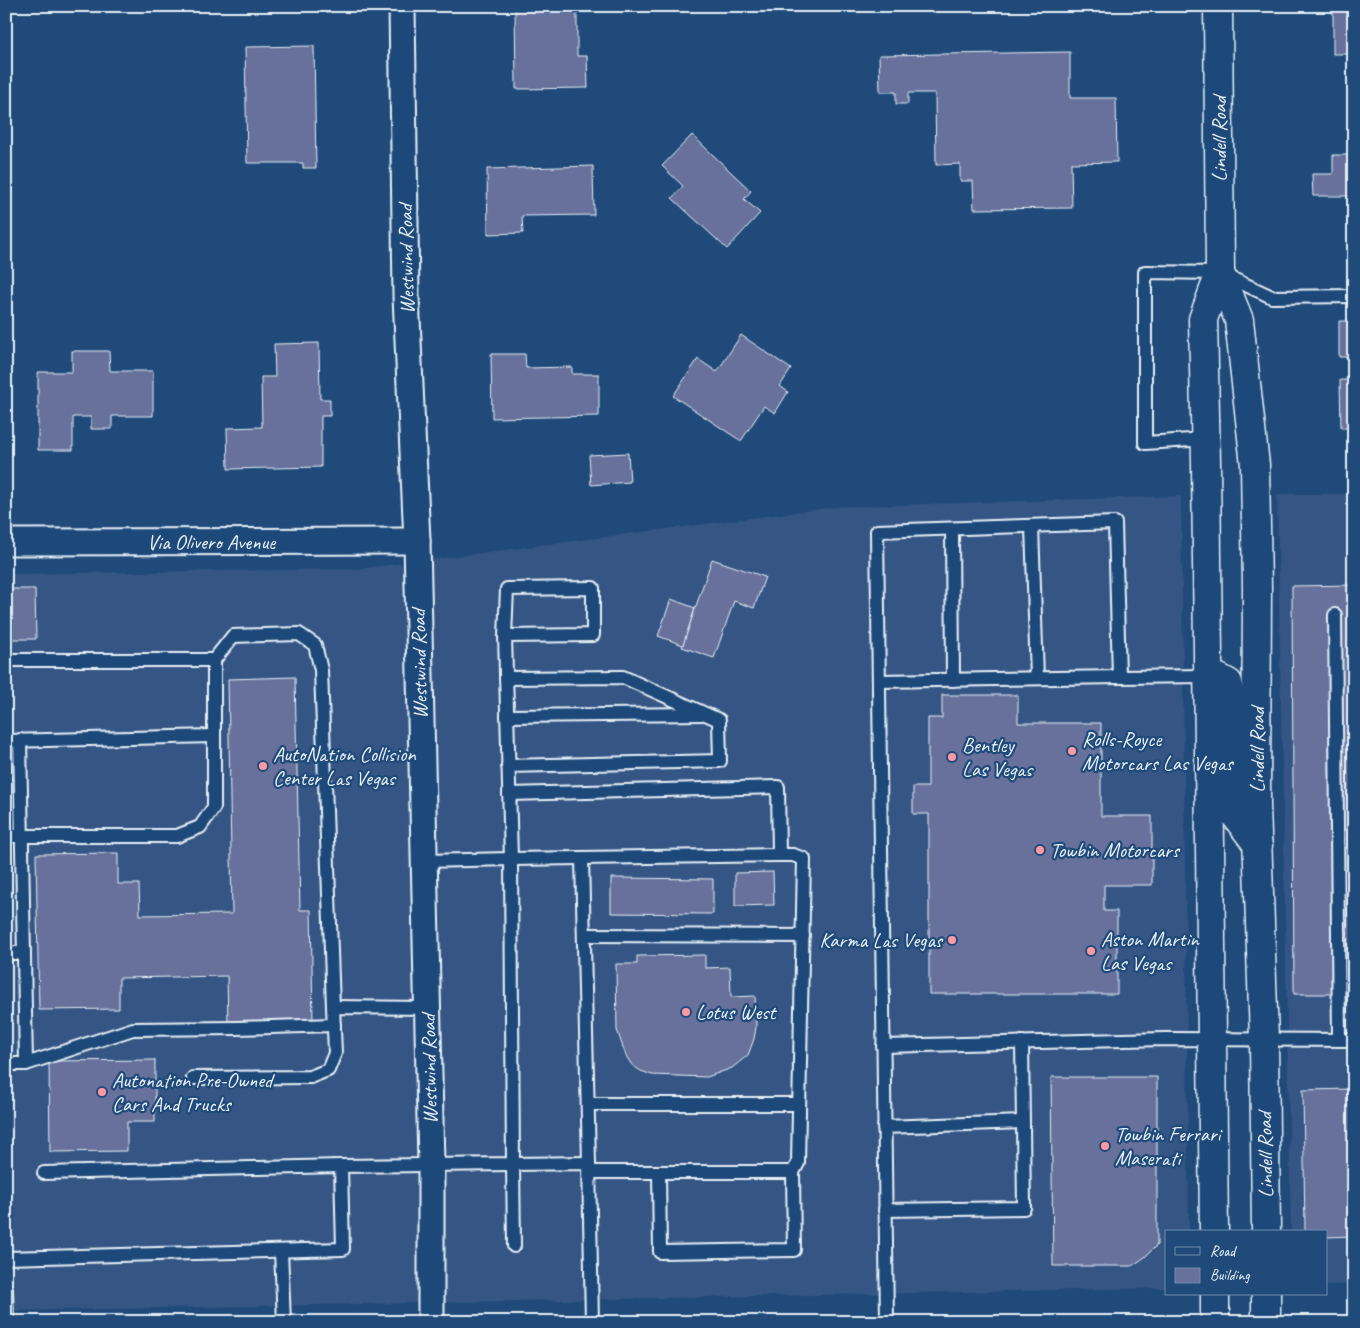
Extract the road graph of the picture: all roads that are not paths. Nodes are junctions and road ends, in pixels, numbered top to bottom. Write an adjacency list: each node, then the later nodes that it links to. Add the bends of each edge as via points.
1 (402, 6): 8 (street, Westwind Road, via 406,296)
2 (1218, 6): 3 (street, Lindell Road)
3 (1220, 273): 4 (lane, via 1272,297); 5 (street, Lindell Road, via 1203,319); 5 (lane, via 1145,272 1145,443); 29 (street, Lindell Road, via 1239,320 1255,465)
4 (1354, 296)
5 (1206, 439): 14 (street, Lindell Road)
6 (1032, 526): 7 (lane); 15 (lane, via 1115,523); 17 (lane)
7 (952, 529): 18 (lane, via 877,531); 19 (lane)
8 (417, 541): 9 (street, Via Olivero Avenue); 33 (street, Westwind Road)
9 (6, 542)
10 (1335, 615): 43 (lane)
11 (505, 636): 11 (lane, via 507,589 593,588 593,635); 16 (lane)
12 (6, 660): 13 (lane)
13 (214, 660): 22 (lane); 38 (lane, via 233,636 299,634 315,645 321,670)
14 (1208, 676): 15 (lane); 29 (street, via 1228,683 1231,788 1235,815); 41 (street, Lindell Road)
15 (1119, 677): 17 (lane)
16 (506, 678): 20 (lane, via 622,677); 21 (lane)
17 (1037, 678): 19 (lane)
18 (878, 680): 19 (lane); 46 (lane)
19 (953, 680)
20 (707, 714): 21 (lane); 25 (lane, via 719,720 720,761)
21 (507, 716): 25 (lane)
22 (214, 736): 23 (lane); 28 (lane, via 214,807 200,827 177,836)
23 (20, 740): 24 (lane); 28 (lane)
24 (6, 741)
25 (508, 766): 26 (lane)
26 (509, 794): 30 (lane, via 778,787); 32 (lane)
27 (6, 836): 28 (lane)
28 (23, 836): 37 (lane)
29 (1258, 846): 42 (street, Lindell Road)
30 (779, 855): 31 (lane); 35 (lane, via 804,859)
31 (582, 858): 32 (lane); 34 (lane)
32 (511, 859): 33 (lane); 55 (lane)
33 (424, 861): 39 (street, Westwind Road)
34 (584, 935): 35 (lane); 50 (lane)
35 (803, 936): 51 (lane)
36 (6, 953): 37 (lane)
37 (24, 953): 48 (lane)
38 (333, 1007): 39 (lane); 40 (lane)
39 (427, 1008): 54 (street, Westwind Road)
40 (334, 1025): 48 (lane, via 133,1029); 49 (lane, via 335,1053 328,1070 310,1077)
41 (1212, 1039): 42 (lane); 45 (lane); 62 (street, Lindell Road)
42 (1264, 1040): 43 (lane); 63 (street, Lindell Road)
43 (1339, 1040): 44 (lane)
44 (1354, 1040)
45 (1022, 1042): 46 (lane); 52 (lane)
46 (883, 1046): 53 (lane)
47 (6, 1064): 48 (lane)
48 (26, 1064)
49 (193, 1078)
50 (588, 1104): 51 (lane); 57 (lane)
51 (799, 1104): 59 (lane, via 798,1162)
52 (1023, 1122): 53 (lane); 61 (lane, via 1024,1208)
53 (884, 1127): 61 (lane)
54 (431, 1164): 55 (lane); 56 (lane); 72 (street, Westwind Road)
55 (513, 1164): 57 (lane); 64 (lane)
56 (342, 1166): 60 (lane); 65 (lane, via 343,1249)
57 (589, 1167): 58 (lane); 73 (lane)
58 (659, 1172): 59 (lane); 59 (lane, via 660,1252 794,1250)
59 (793, 1172)
60 (44, 1173)
61 (885, 1210): 74 (lane)
62 (1214, 1230)
63 (1266, 1230)
64 (514, 1246)
65 (281, 1251): 66 (lane); 71 (lane)
66 (6, 1258)
67 (6, 1290): 70 (lane)
68 (1215, 1296): 75 (street)
69 (1266, 1296): 76 (street)
70 (7, 1322)
71 (284, 1322)
72 (431, 1322)
73 (592, 1322)
74 (887, 1322)
75 (1215, 1322)
76 (1266, 1322)

